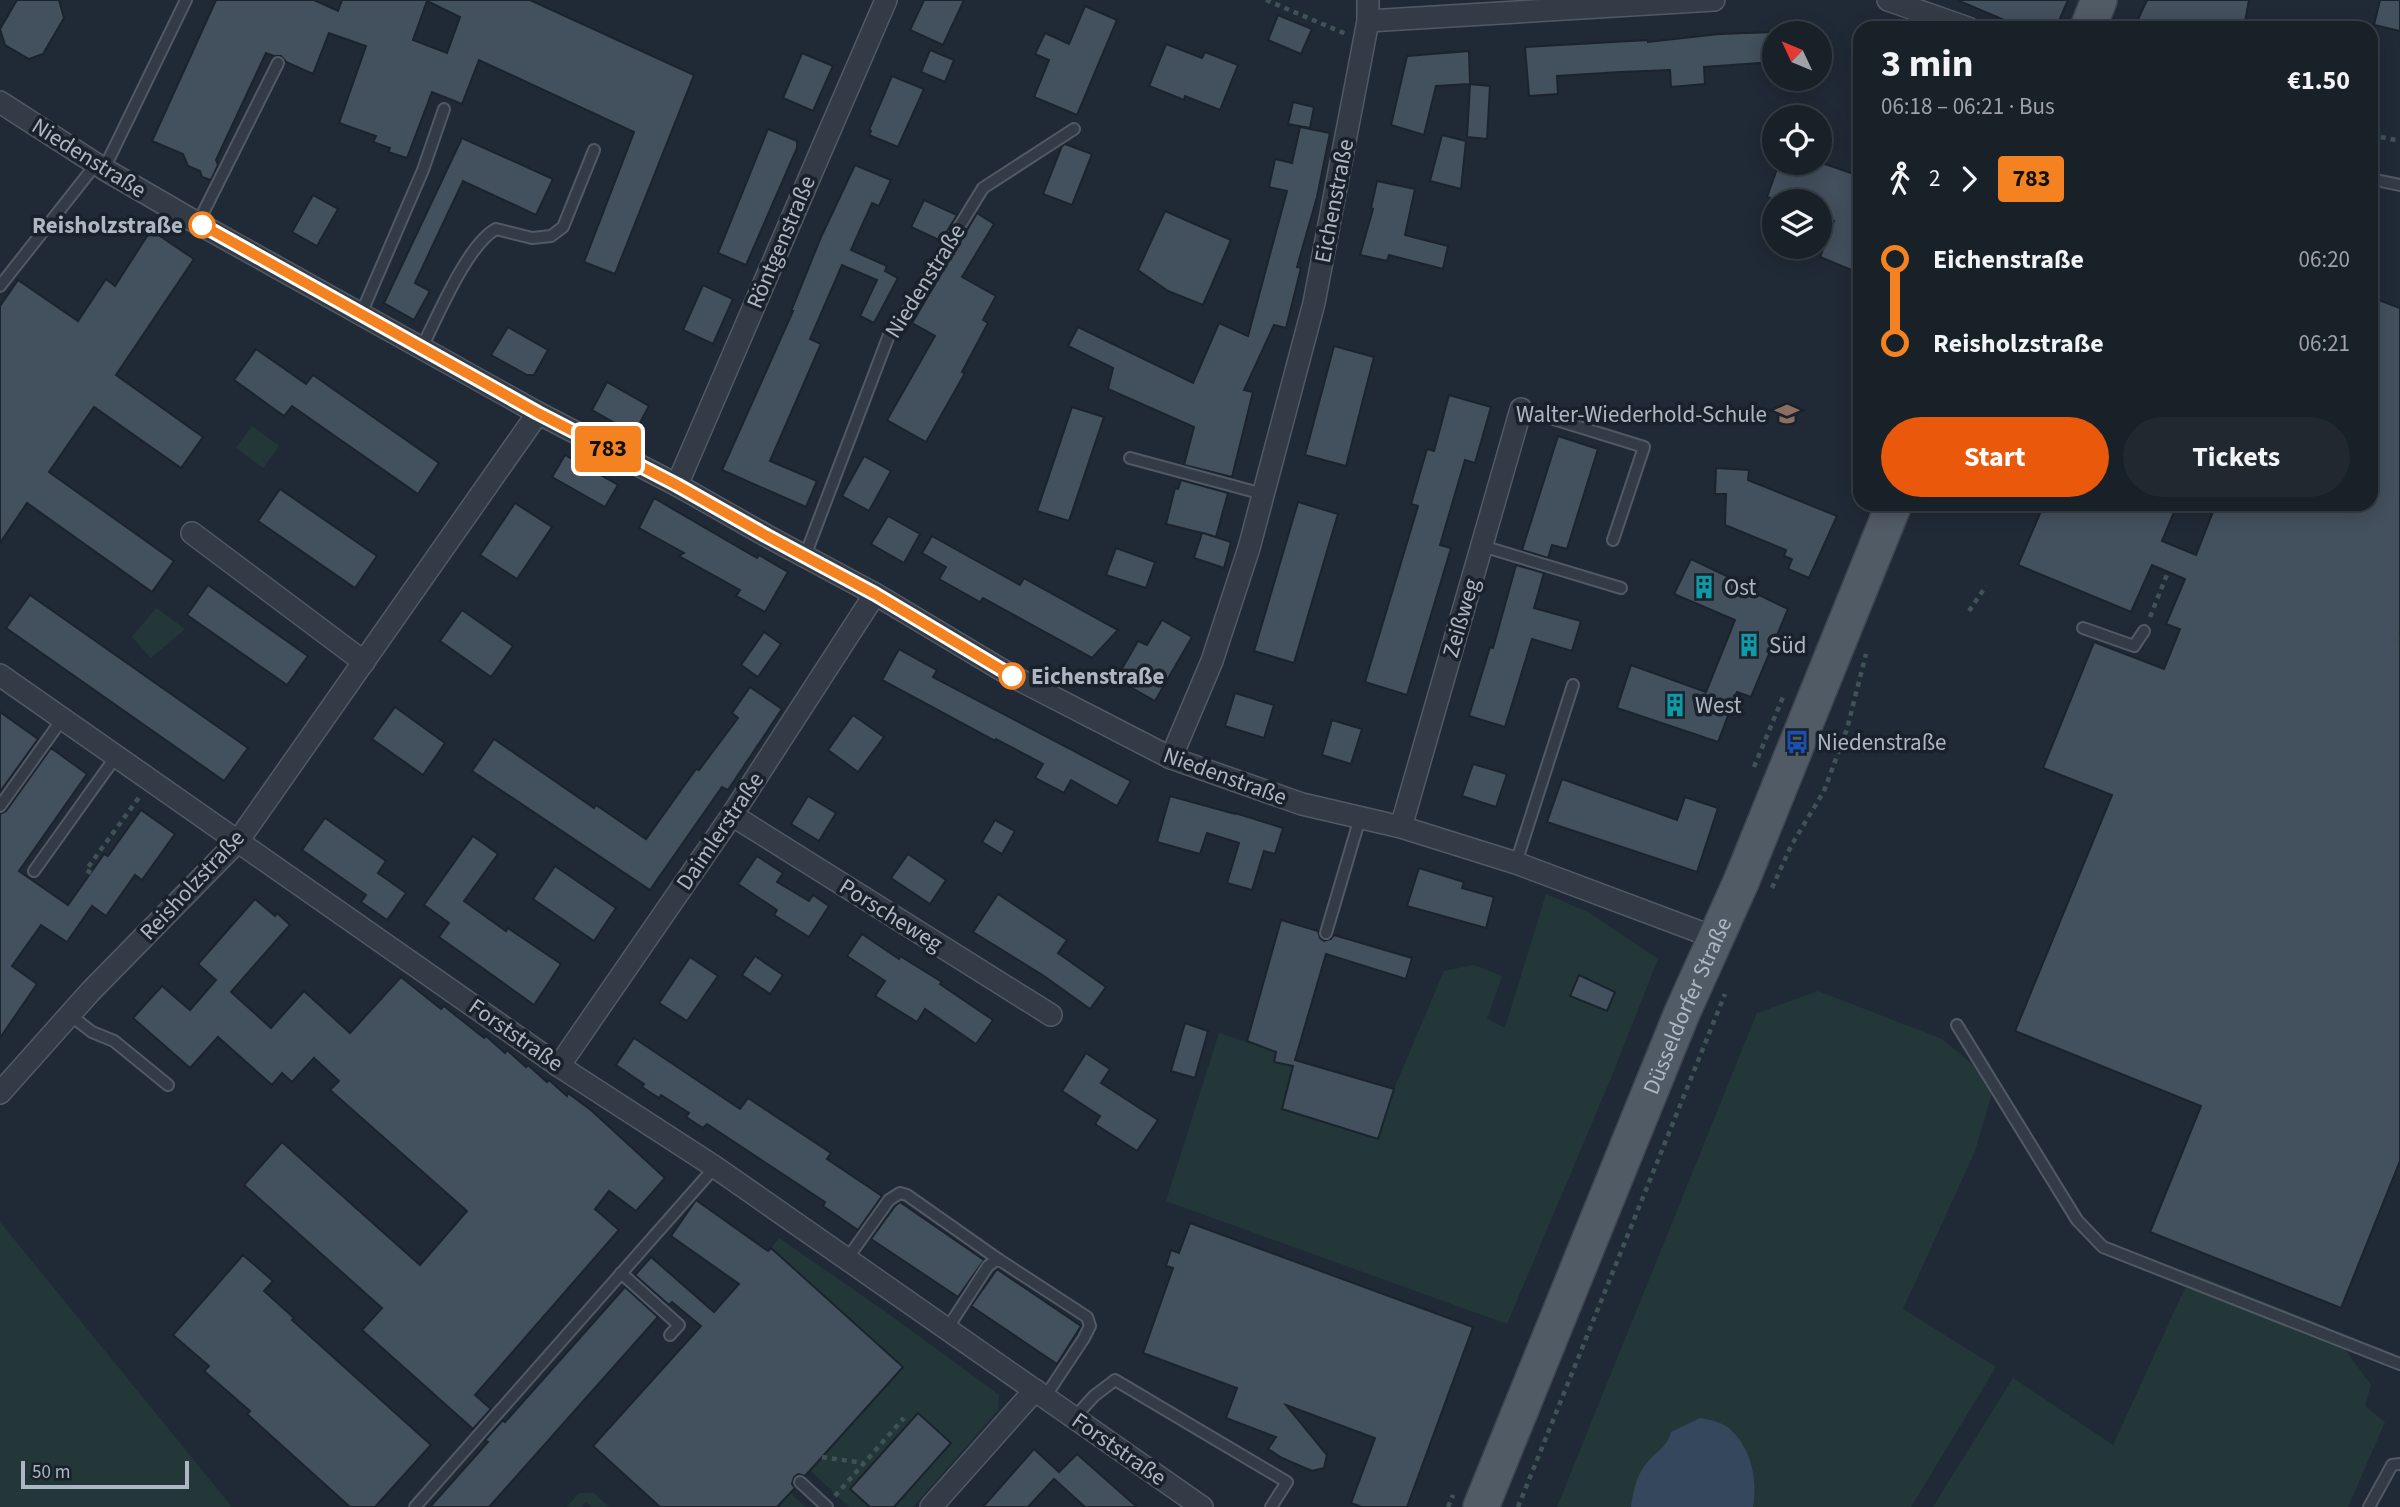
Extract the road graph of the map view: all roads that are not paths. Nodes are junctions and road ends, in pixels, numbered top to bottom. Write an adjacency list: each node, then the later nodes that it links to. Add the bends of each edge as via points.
1 (186, 0): 14 (lane)
2 (886, 0): 24 (street, Röntgenstraße)
3 (1714, 0): 6 (street)
4 (1888, 0): 7 (street)
5 (2099, 0): 8 (main road)
6 (1368, 10): 25 (street, Eichenstraße, via 1314,303)
7 (1948, 21)
8 (2091, 21)
9 (278, 63): 17 (lane)
10 (0, 102): 14 (street, Niedenstraße)
11 (444, 108): 19 (lane, via 423,170)
12 (1074, 129): 30 (lane, Niedenstraße, via 983,188 889,335)
13 (594, 150): 20 (lane, via 563,227 551,236 533,238 496,229 484,236)
14 (100, 167): 17 (street, Niedenstraße); 18 (lane)
15 (2378, 180): 16 (lane)
16 (2400, 185)
17 (198, 223): 19 (street, Niedenstraße)
18 (0, 286)
19 (361, 314): 20 (street, Niedenstraße)
20 (422, 347): 22 (street, Niedenstraße)
21 (1521, 409): 28 (lane, via 1644,447); 29 (street, Zeißweg)
22 (538, 413): 24 (street, Niedenstraße); 35 (street, Reisholzstraße)
23 (1130, 458): 25 (lane)
24 (677, 485): 30 (street, Niedenstraße)
25 (1263, 494): 40 (street, Eichenstraße, via 1212,661)
26 (1891, 511): 49 (main road, Düsseldorfer Straße)
27 (192, 533): 35 (street)
28 (1613, 540)
29 (1482, 546): 31 (lane); 44 (street, Zeißweg)
30 (805, 556): 32 (street, Niedenstraße)
31 (1621, 588)
32 (875, 594): 40 (street, Niedenstraße, via 1012,676); 42 (street, Daimlerstraße)
33 (2083, 628): 34 (lane, via 2134,646)
34 (2144, 631)
35 (364, 662): 45 (street, Reisholzstraße)
36 (0, 675): 38 (street, Forststraße)
37 (1573, 685): 46 (lane)
38 (63, 718): 39 (street, Forststraße); 41 (lane)
39 (117, 755): 45 (street, Forststraße); 47 (lane)
40 (1171, 758): 43 (street, Niedenstraße, via 1302,804)
41 (0, 806)
42 (732, 816): 51 (street, Porscheweg); 53 (street, Daimlerstraße)
43 (1360, 818): 44 (street, Niedenstraße); 48 (lane)
44 (1401, 827): 46 (street, Niedenstraße)
45 (238, 841): 50 (street, Reisholzstraße); 53 (street, Forststraße)
46 (1516, 863): 49 (street, Niedenstraße)
47 (34, 871)
48 (1326, 933)
49 (1716, 938): 72 (main road, Düsseldorfer Straße)
50 (70, 1015): 54 (lane, via 114,1041); 55 (street, Reisholzstraße)
51 (1051, 1015)
52 (1957, 1026): 62 (lane, via 2077,1220 2103,1247)
53 (559, 1066): 56 (street, Forststraße)
54 (168, 1085)
55 (0, 1093)
56 (715, 1167): 57 (street, Forststraße); 59 (lane)
57 (846, 1259): 58 (lane, via 889,1200 900,1192); 60 (street, Forststraße)
58 (998, 1259): 60 (lane); 63 (lane, via 1087,1317 1090,1326)
59 (621, 1273): 61 (lane, via 679,1325); 67 (lane)
60 (947, 1329): 63 (street, Forststraße)
61 (670, 1335)
62 (2400, 1364)
63 (1040, 1394): 64 (street, Forststraße); 69 (street)
64 (1074, 1418): 70 (street, Forststraße); 71 (lane, via 1115,1380 1287,1482)
65 (2400, 1464): 73 (lane, via 2392,1465)
66 (800, 1482): 68 (lane)
67 (415, 1507)
68 (826, 1507)
69 (931, 1507)
70 (1202, 1507)
71 (1272, 1507)
72 (1481, 1507)
73 (2369, 1507)

